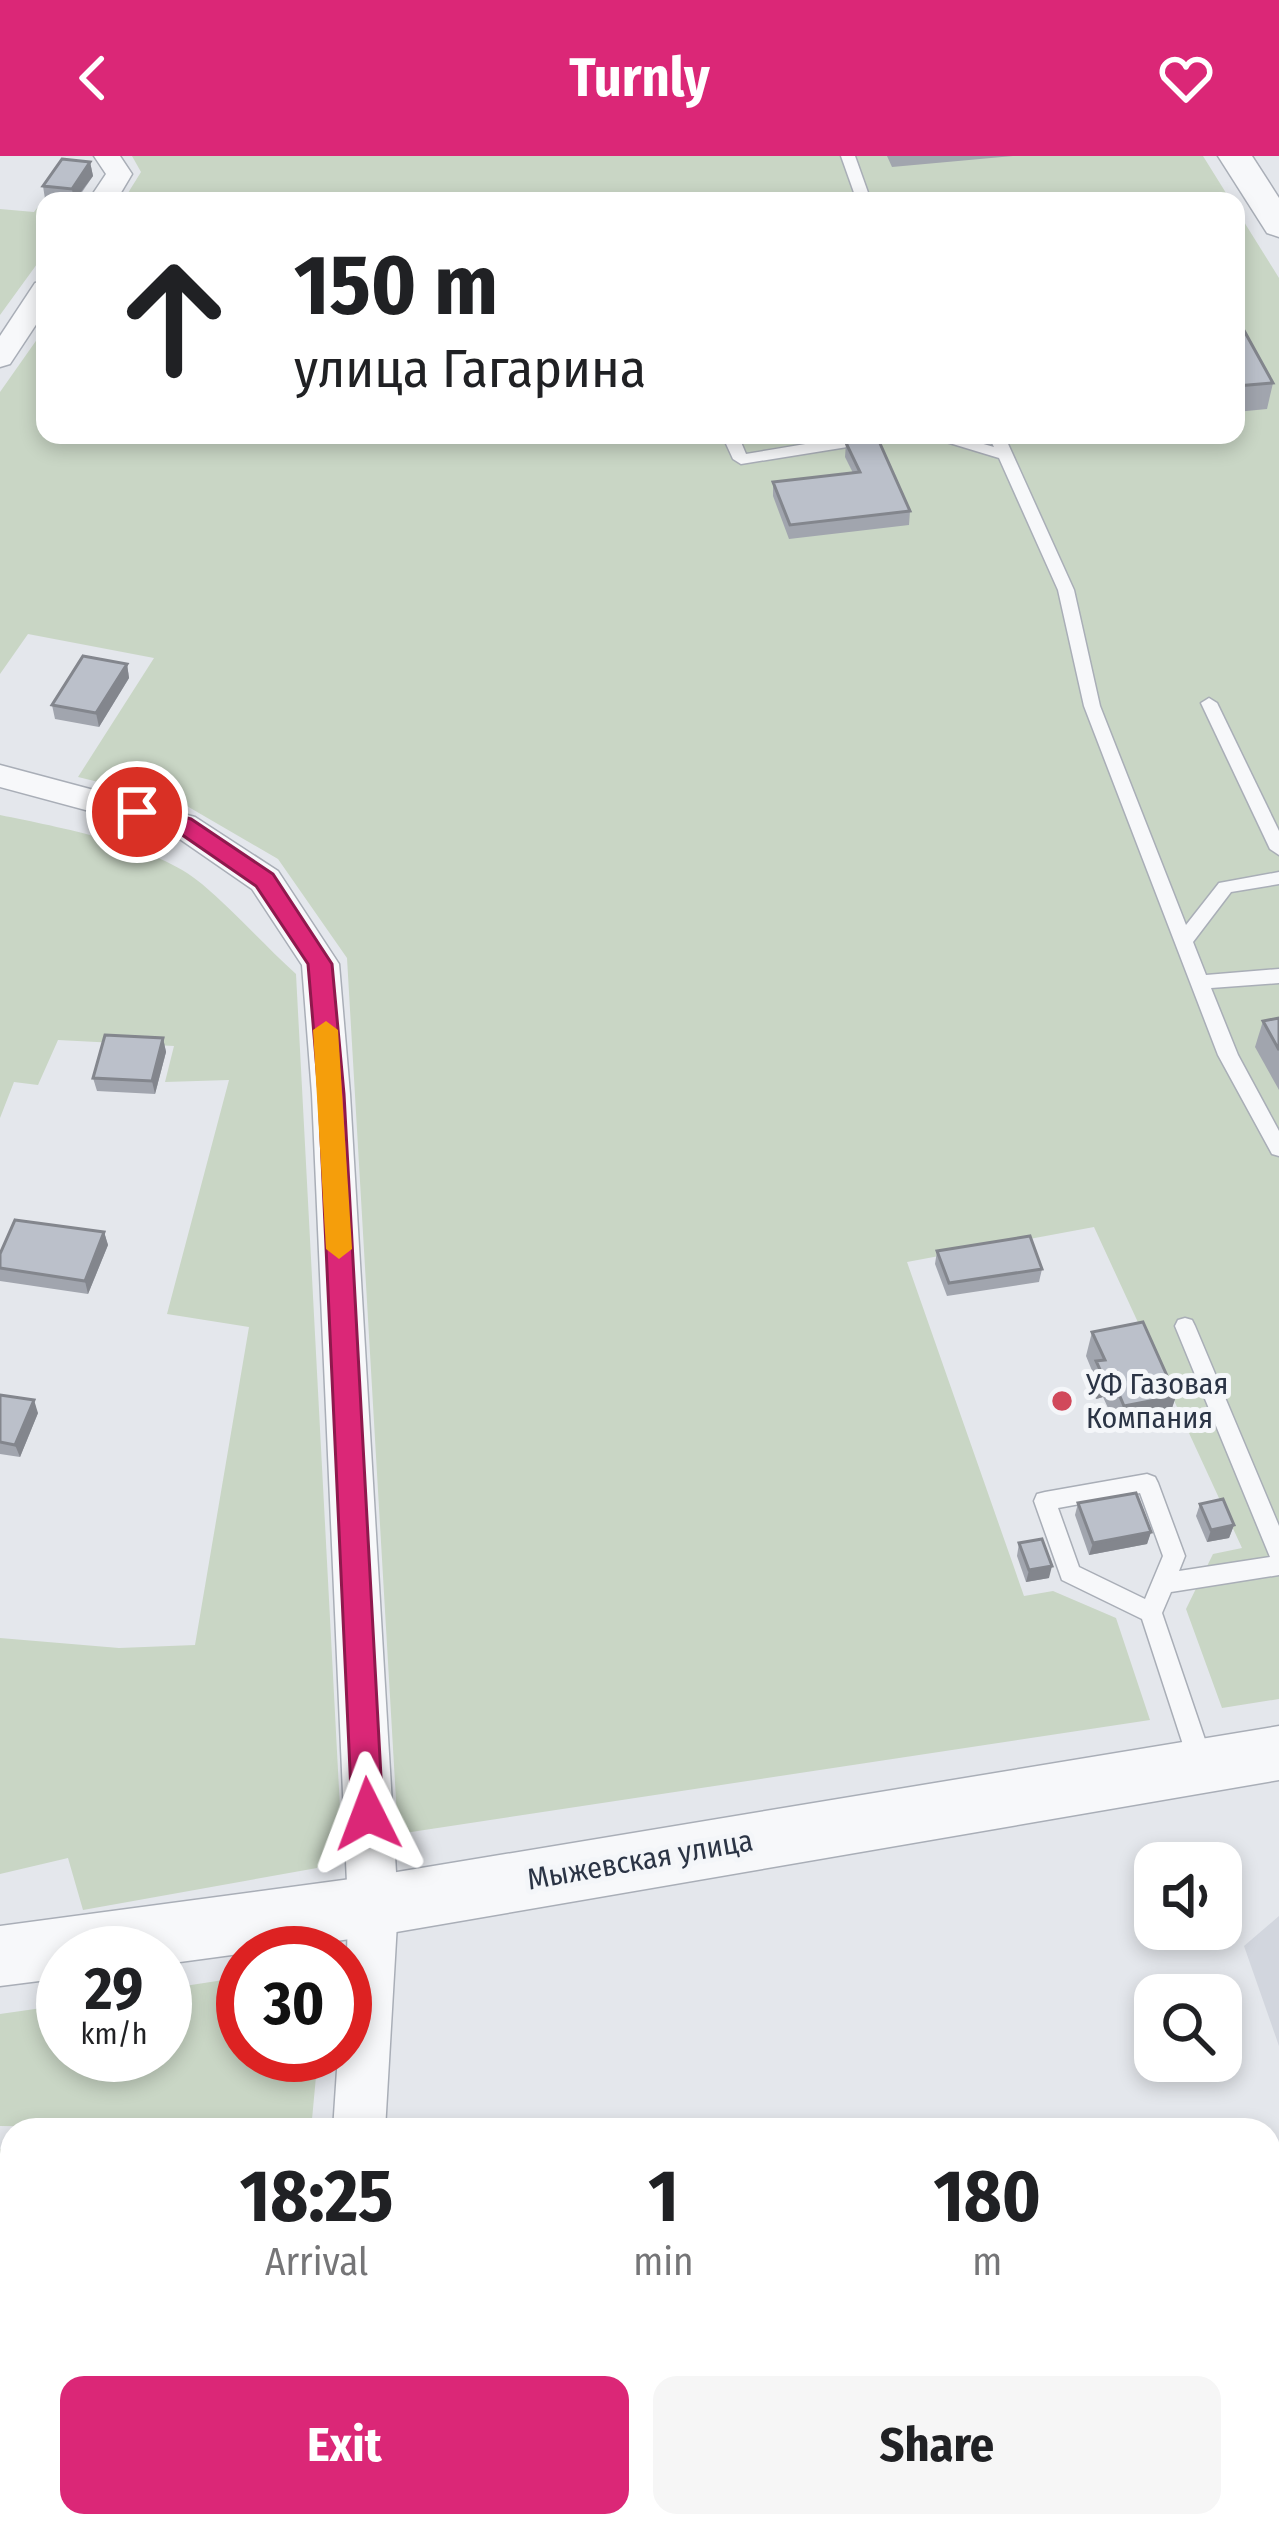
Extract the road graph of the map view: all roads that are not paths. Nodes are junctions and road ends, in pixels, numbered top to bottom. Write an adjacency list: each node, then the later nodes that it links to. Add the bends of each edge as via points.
1 (848, 156): 3 (lane)
2 (1235, 156): 4 (street)
3 (861, 192)
4 (1279, 226)
5 (36, 303): 6 (street)
6 (0, 358)
7 (734, 444): 8 (lane, via 741,458)
8 (833, 444)
9 (998, 444): 14 (lane, via 1066,590 1092,706)
10 (1209, 703): 12 (lane)
11 (0, 776): 25 (street, via 183,825 265,880 320,964)
12 (1279, 849)
13 (1279, 878): 14 (lane, via 1225,887)
14 (1184, 941): 16 (lane)
15 (1279, 976): 16 (lane)
16 (1199, 982): 17 (lane)
17 (1279, 1149)
18 (1186, 1326): 19 (lane)
19 (1279, 1553)
20 (1279, 1565): 21 (lane)
21 (1164, 1583): 22 (lane); 22 (lane, via 1174,1556 1147,1483 1045,1501 1070,1573)
22 (1151, 1613): 24 (lane)
23 (1279, 1753): 24 (street, Мыжевская улица)
24 (1201, 1764): 25 (street, Мыжевская улица)
25 (373, 1906): 26 (street, Мыжевская улица); 27 (street)
26 (0, 1956)
27 (360, 2118)

